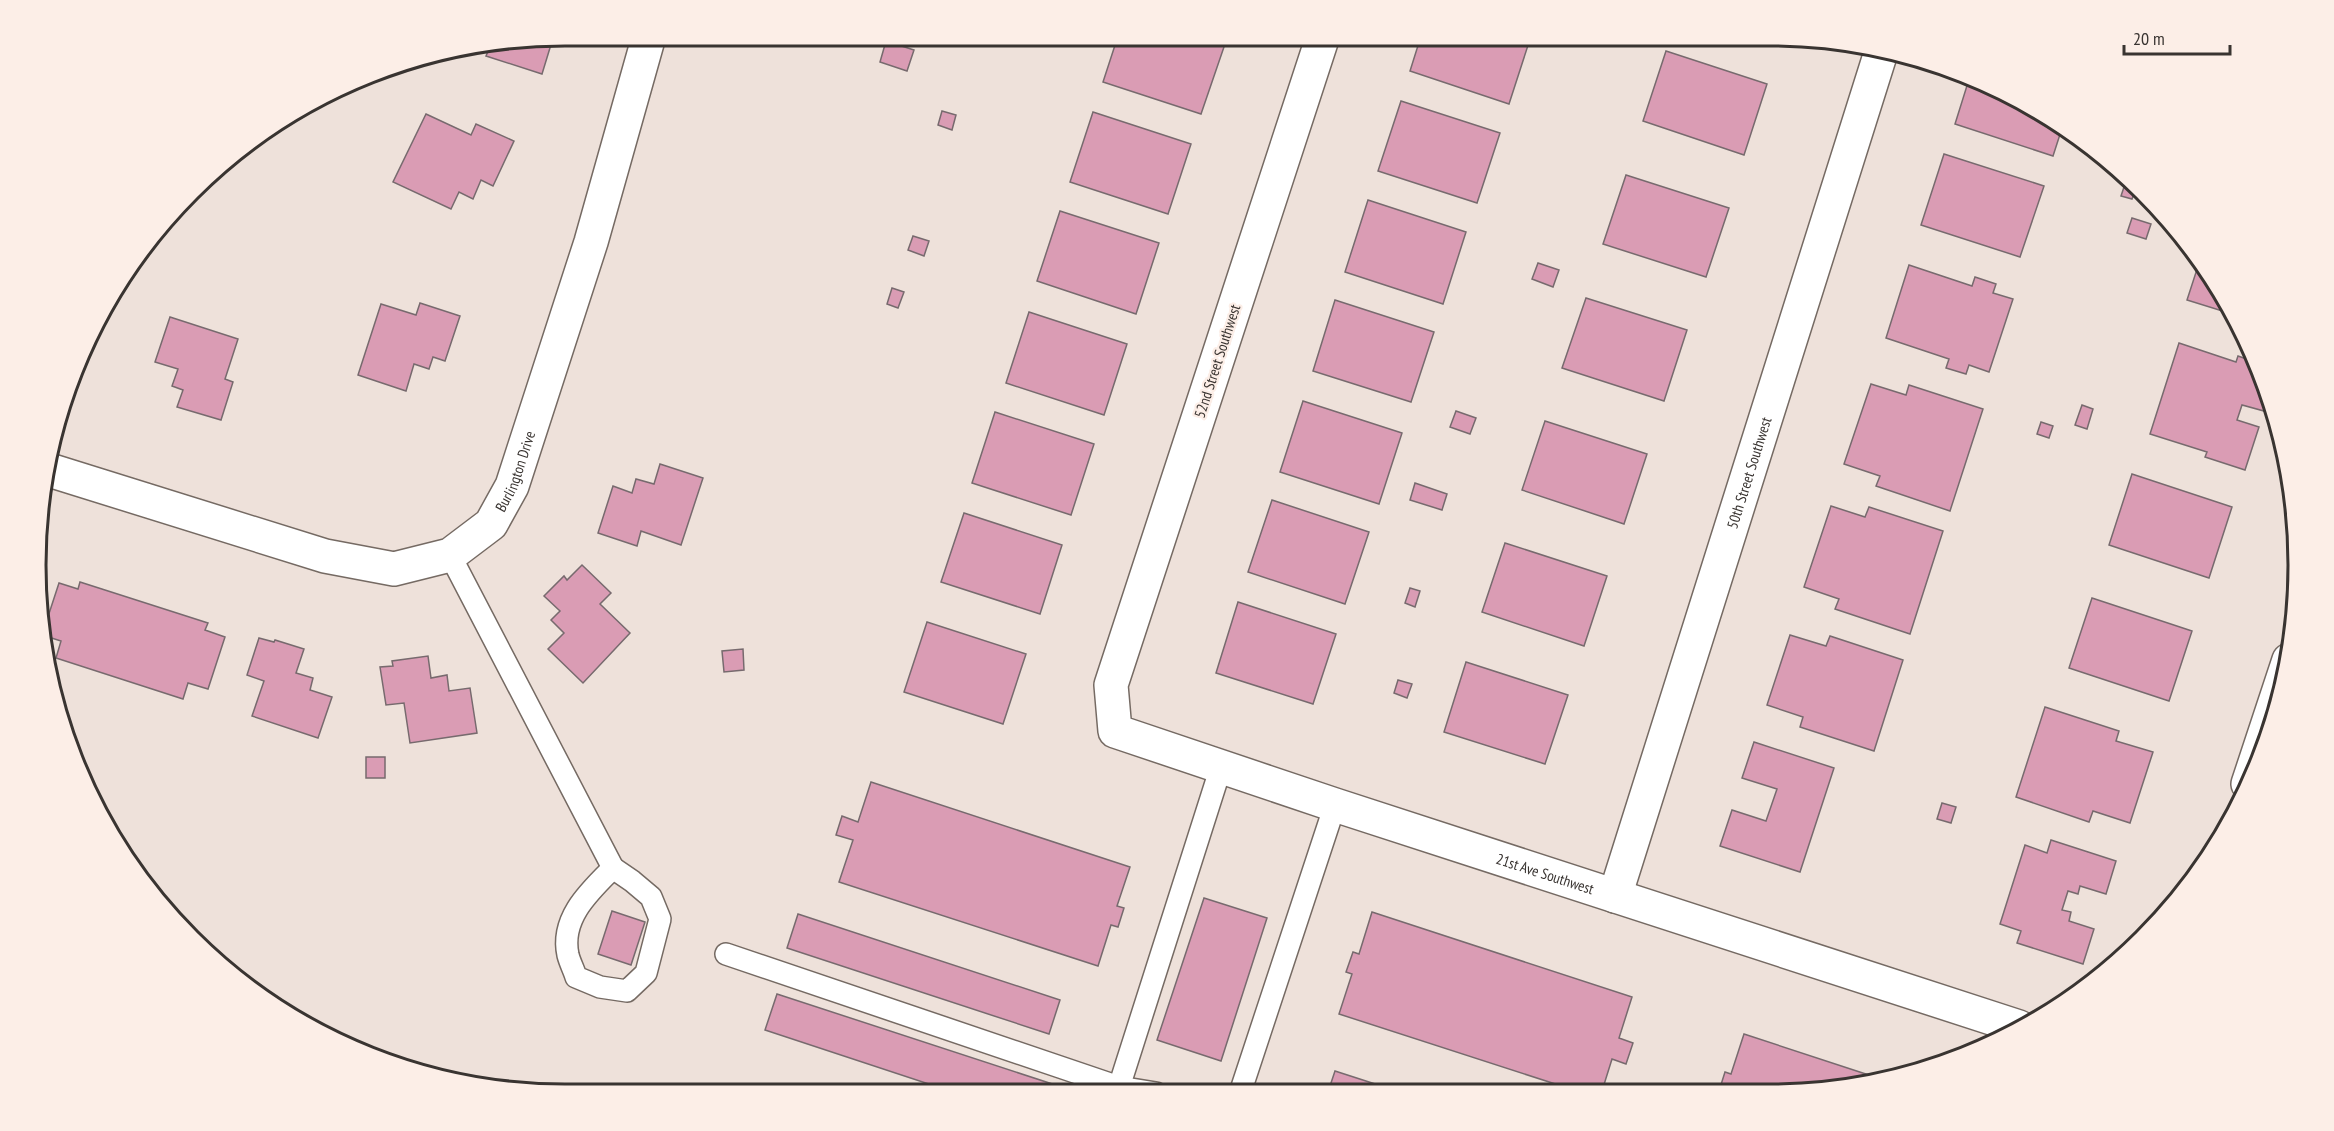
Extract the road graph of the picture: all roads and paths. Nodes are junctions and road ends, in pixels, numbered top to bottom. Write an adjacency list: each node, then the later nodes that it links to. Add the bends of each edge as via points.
1 (646, 46): 5 (street, Burlington Drive, via 591,242 512,486 491,524)
2 (1320, 46): 6 (street, 52nd Street Southwest)
3 (1879, 58): 10 (street, 50th Street Southwest)
4 (55, 473): 5 (street, Burlington Drive, via 325,556 394,570)
5 (450, 555): 9 (lane)
6 (1111, 685): 7 (street, 21st Ave Southwest, via 1115,731)
7 (1221, 767): 8 (street, 21st Ave Southwest); 14 (lane)
8 (1335, 805): 10 (street, 21st Ave Southwest); 15 (lane)
9 (613, 868): 9 (lane, via 651,897 660,919 646,973 627,991 600,987 576,977 568,954 570,924 584,897)
10 (1614, 896): 12 (street, 21st Ave Southwest)
11 (726, 954): 13 (lane)
12 (2011, 1024)
13 (1110, 1084)
14 (1120, 1084)
15 (1243, 1084)

